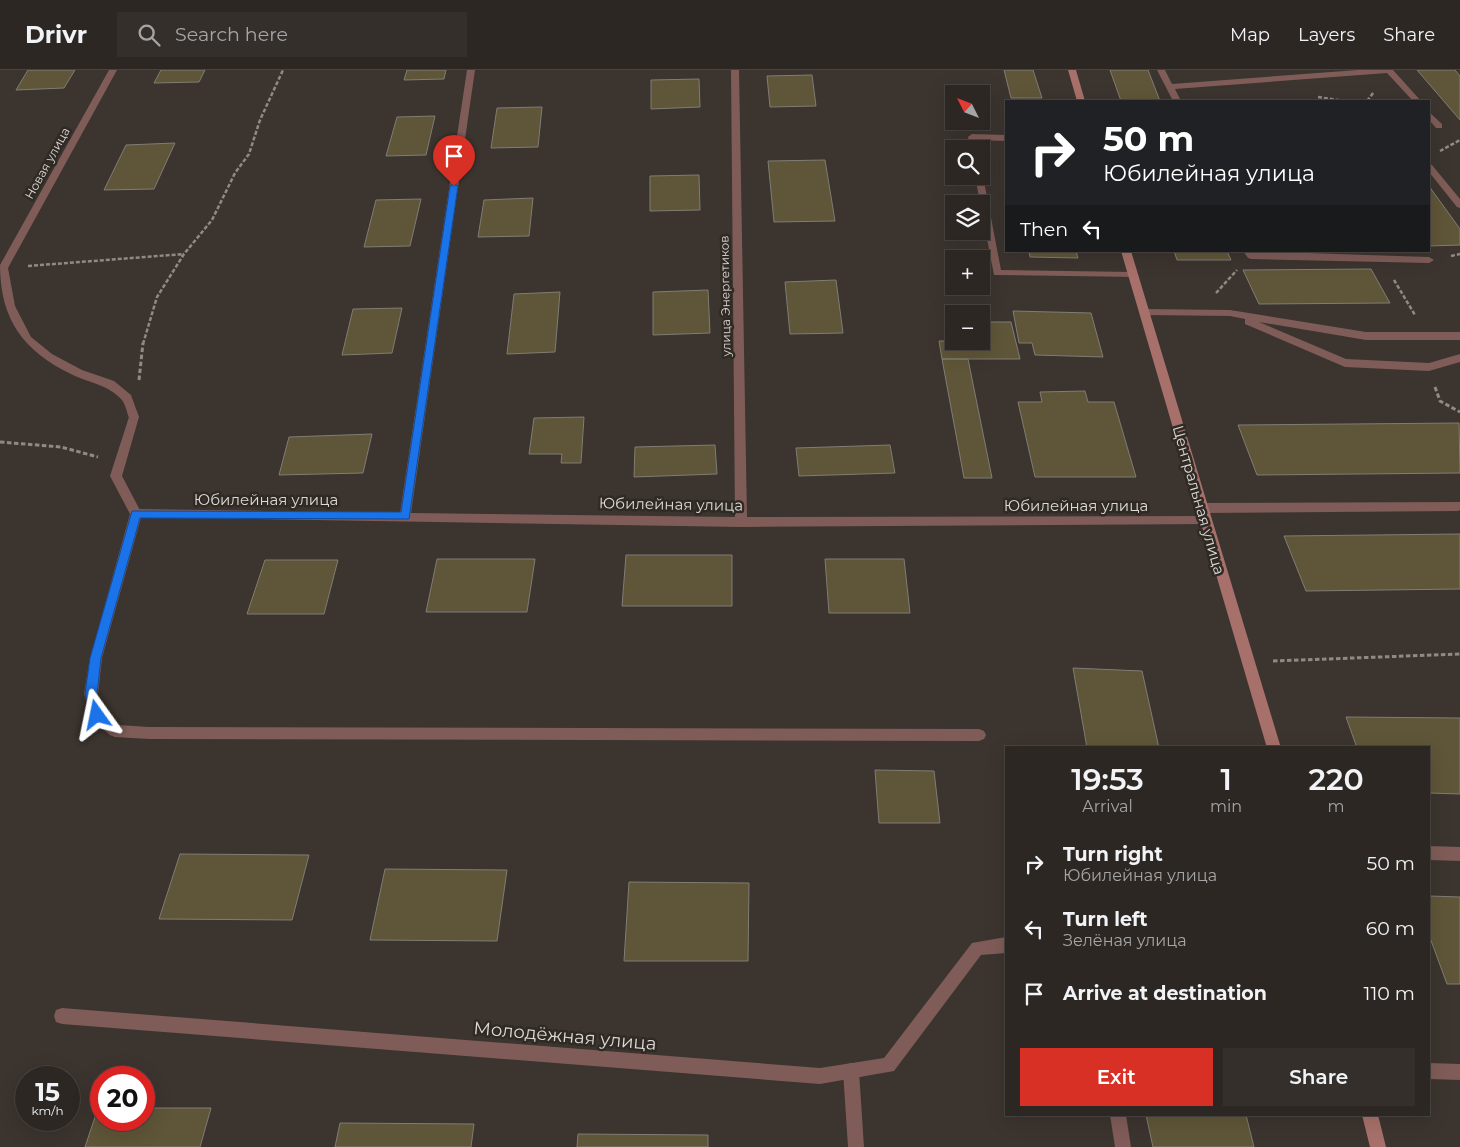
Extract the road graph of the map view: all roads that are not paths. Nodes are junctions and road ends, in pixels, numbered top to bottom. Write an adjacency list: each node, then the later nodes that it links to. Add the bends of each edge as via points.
1 (113, 70): 28 (street, Новая улица, via 3,268 10,306 27,339 48,357 78,373 110,384 127,398 134,416 116,476)
2 (471, 70): 29 (street)
3 (735, 70): 31 (street, улица Энергетиков)
4 (1072, 70): 8 (street)
5 (1161, 70): 7 (street)
6 (1389, 70): 7 (street); 10 (street)
7 (1170, 87): 9 (street)
8 (1081, 100)
9 (1176, 100)
10 (1416, 100)
11 (1430, 116): 12 (street)
12 (1439, 126)
13 (1005, 138): 14 (street)
14 (972, 140)
15 (1430, 168): 17 (street)
16 (981, 185): 21 (street, via 997,273)
17 (1460, 205)
18 (1126, 252): 21 (street, Центральная улица)
19 (1249, 254): 20 (street)
20 (1429, 260)
21 (1133, 275): 22 (street, Центральная улица)
22 (1144, 312): 23 (street); 27 (street, Центральная улица)
23 (1230, 313): 24 (street, via 1366,336); 25 (street, via 1345,363 1428,366)
24 (1460, 336)
25 (1460, 358)
26 (1458, 506): 27 (street)
27 (1201, 508): 30 (street, Центральная улица)
28 (136, 514): 29 (street, Юбилейная улица); 32 (street, via 96,658 91,694 97,715 116,731)
29 (405, 516): 31 (street, Юбилейная улица)
30 (1205, 521): 31 (street, Юбилейная улица); 33 (street, Центральная улица)
31 (740, 522)
32 (979, 735)
33 (1273, 746)
34 (1430, 853): 35 (street)
35 (1460, 854)
36 (1005, 945): 38 (street, Молодёжная улица, via 977,948 888,1065)
37 (62, 1016): 38 (street, Молодёжная улица, via 820,1076)
38 (851, 1071): 43 (street)
39 (1430, 1071): 40 (street)
40 (1460, 1072)
41 (1118, 1116): 44 (street)
42 (1370, 1116): 45 (street)
43 (856, 1147)
44 (1123, 1147)
45 (1378, 1147)

